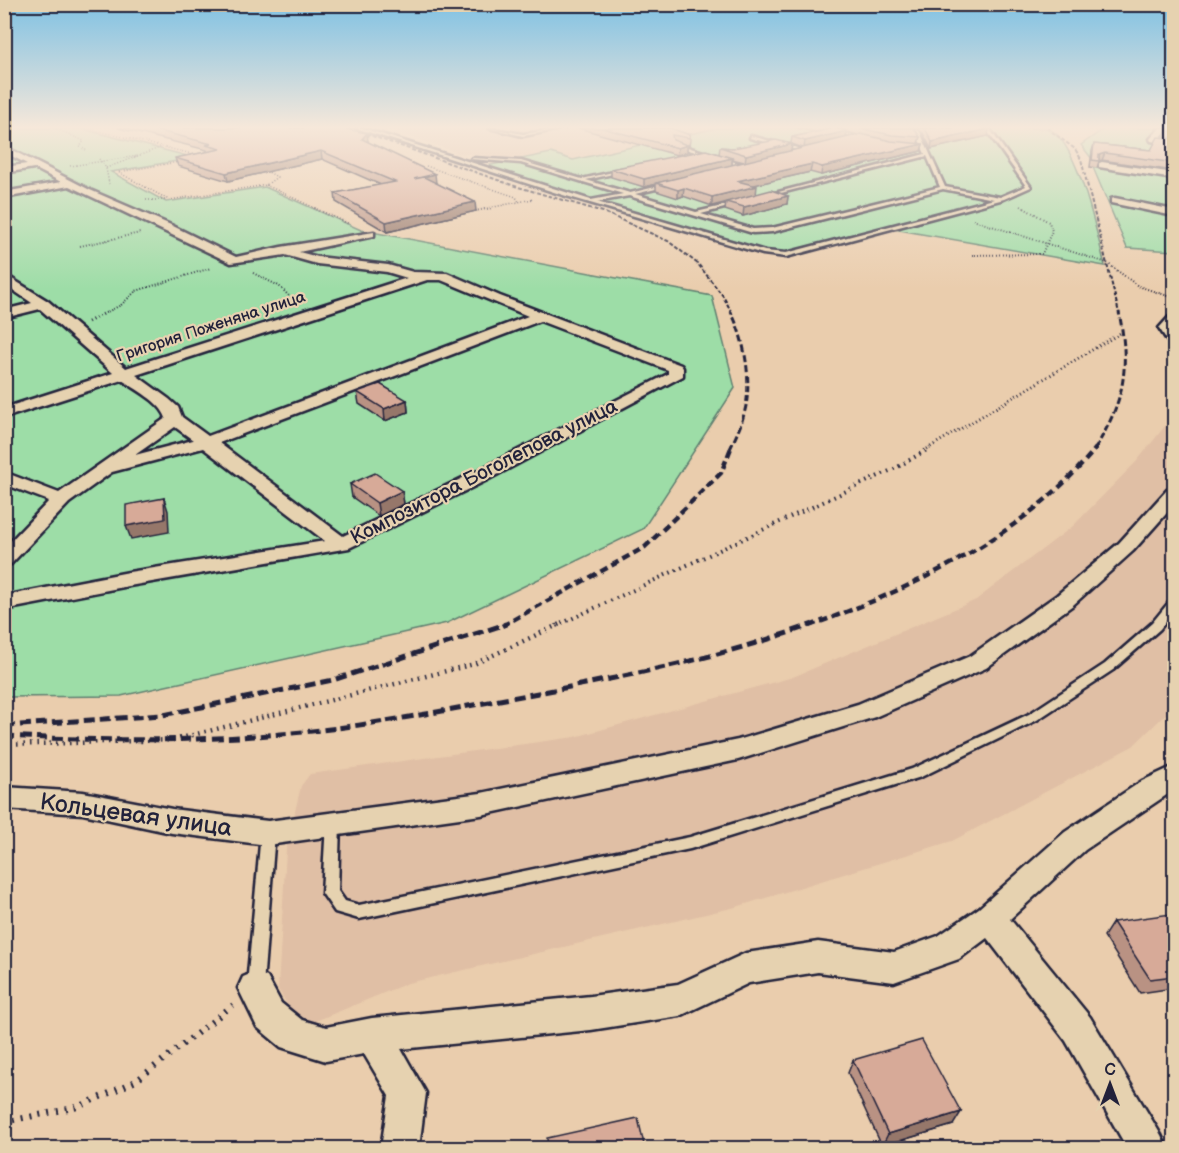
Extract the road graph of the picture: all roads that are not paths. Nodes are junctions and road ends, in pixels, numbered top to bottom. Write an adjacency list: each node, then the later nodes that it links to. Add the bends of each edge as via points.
1 (528, 182): 13 (lane)
2 (590, 182): 9 (lane)
3 (676, 182): 9 (lane)
4 (814, 182): 11 (lane)
5 (940, 182): 8 (lane)
6 (1026, 182): 12 (lane, via 1029,186)
7 (69, 183): 10 (street); 19 (street, via 235,261)
8 (943, 188): 12 (lane); 17 (lane, via 772,230 753,231)
9 (629, 194): 13 (lane); 17 (lane)
10 (4, 195)
11 (762, 196)
12 (1004, 198): 13 (lane, via 786,255 765,253)
13 (590, 201)
14 (1115, 201): 16 (street)
15 (740, 202): 17 (lane)
16 (1174, 213)
17 (695, 214)
18 (370, 234): 19 (street)
19 (281, 250): 20 (street, via 317,260 412,276)
20 (428, 275): 24 (street, via 443,276); 27 (street, Григория Поженяна улица)
21 (4, 278): 22 (street)
22 (43, 304): 23 (street); 27 (street)
23 (4, 314)
24 (540, 316): 30 (street); 35 (street, Композитора Боголепова улица, via 676,368 675,376 481,477)
25 (1174, 320): 26 (street, via 1166,328)
26 (1174, 340)
27 (124, 374): 28 (street, Григория Поженяна улица); 29 (street, via 172,410)
28 (4, 413)
29 (175, 419): 30 (street); 31 (street)
30 (207, 442): 31 (street); 35 (street)
31 (102, 469): 34 (street)
32 (4, 477): 34 (street)
33 (1174, 494): 41 (street, Кольцевая улица, via 1126,547 1065,600 978,662 866,711 738,750 614,778 481,804)
34 (62, 499): 36 (street)
35 (342, 543): 37 (street, Композитора Боголепова улица)
36 (4, 560)
37 (4, 603)
38 (1174, 603): 41 (lane, via 1156,626 1109,667 1033,717 916,773 690,843 359,912 340,907 330,893)
39 (1174, 777): 43 (street, via 1075,842)
40 (4, 798): 42 (street, Кольцевая улица, via 83,803 172,821)
41 (333, 823): 42 (street, Кольцевая улица)
42 (268, 833): 44 (lane)
43 (990, 918): 45 (street, via 948,948 894,967 818,957 746,968 680,1000); 47 (street, via 1078,1029)
44 (255, 988): 45 (street, via 269,1015 293,1035 326,1044)
45 (372, 1035): 46 (street, via 408,1093)
46 (400, 1149)
47 (1148, 1149)

